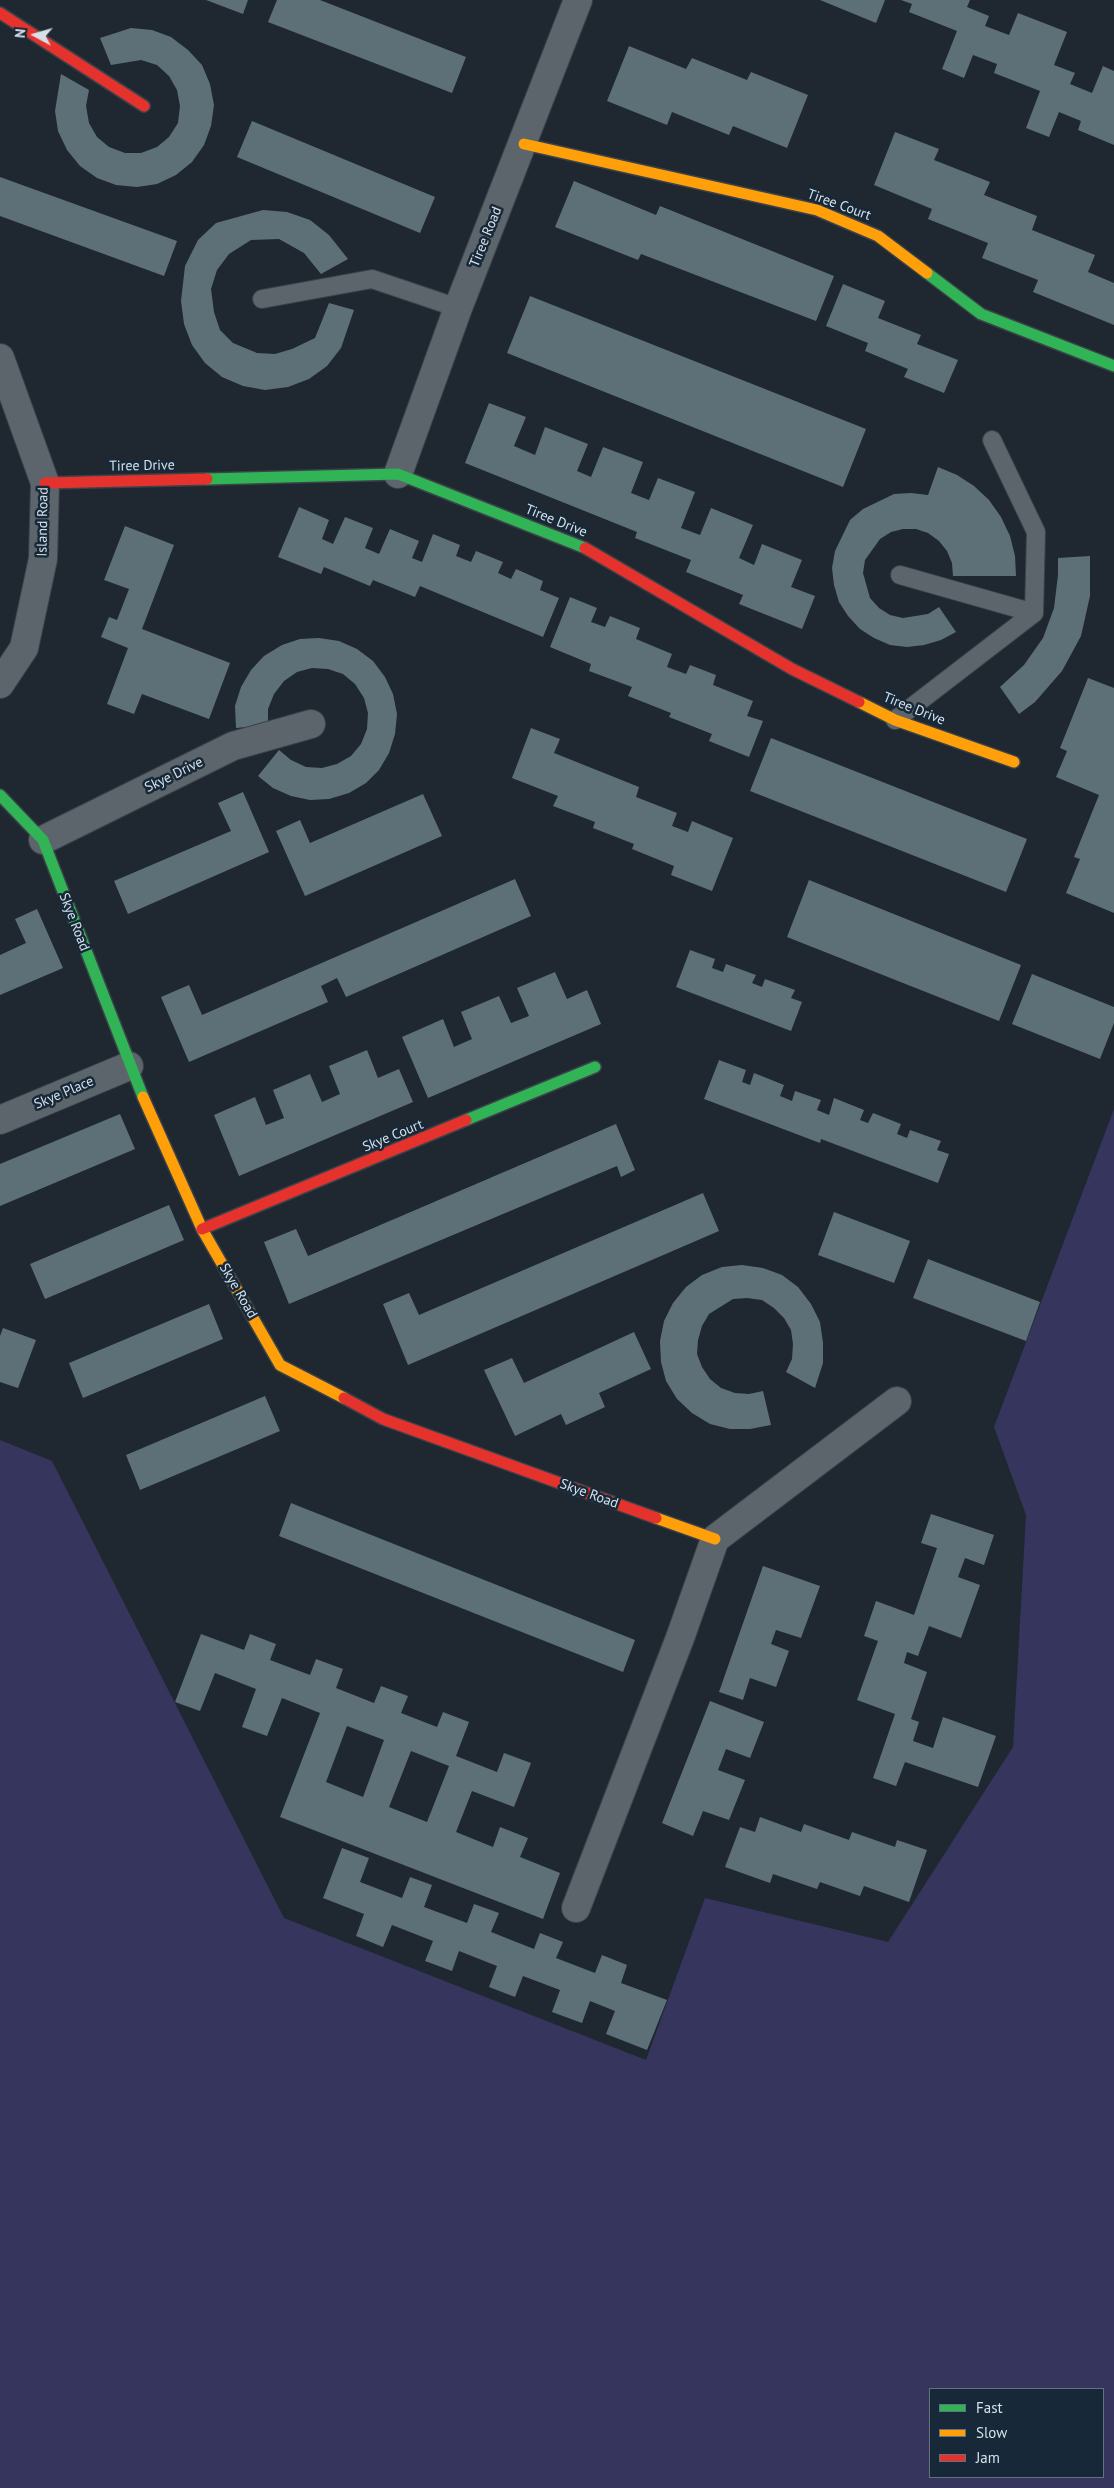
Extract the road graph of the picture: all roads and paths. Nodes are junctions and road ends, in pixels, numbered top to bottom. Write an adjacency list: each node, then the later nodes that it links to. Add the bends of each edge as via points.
1 (578, 0): 4 (street, Tiree Road)
2 (0, 13): 3 (street)
3 (144, 106)
4 (524, 144): 6 (street, Tiree Road); 8 (street, Tiree Court, via 817,210 878,236 981,314)
5 (262, 299): 6 (lane, via 372,280)
6 (458, 308): 10 (street, Tiree Road)
7 (0, 358): 11 (street, Island Road)
8 (1114, 366)
9 (992, 440): 13 (lane, via 1036,532)
10 (398, 474): 11 (street, Tiree Drive); 15 (street, Tiree Drive, via 586,548 792,668)
11 (44, 483): 14 (street, Island Road, via 43,558 24,648)
12 (900, 575): 13 (lane)
13 (1034, 613): 15 (lane)
14 (0, 684)
15 (895, 720): 17 (street, Tiree Drive)
16 (311, 724): 19 (street, Skye Drive, via 233,746)
17 (1014, 762)
18 (0, 795): 19 (street, Skye Road)
19 (43, 840): 20 (street, Skye Road)
20 (128, 1066): 22 (street, Skye Place); 23 (street, Skye Road)
21 (595, 1067): 23 (street, Skye Court)
22 (0, 1120)
23 (202, 1230): 25 (street, Skye Road, via 280,1365 383,1419)
24 (897, 1401): 25 (street)
25 (715, 1540): 26 (street)
26 (576, 1908)

